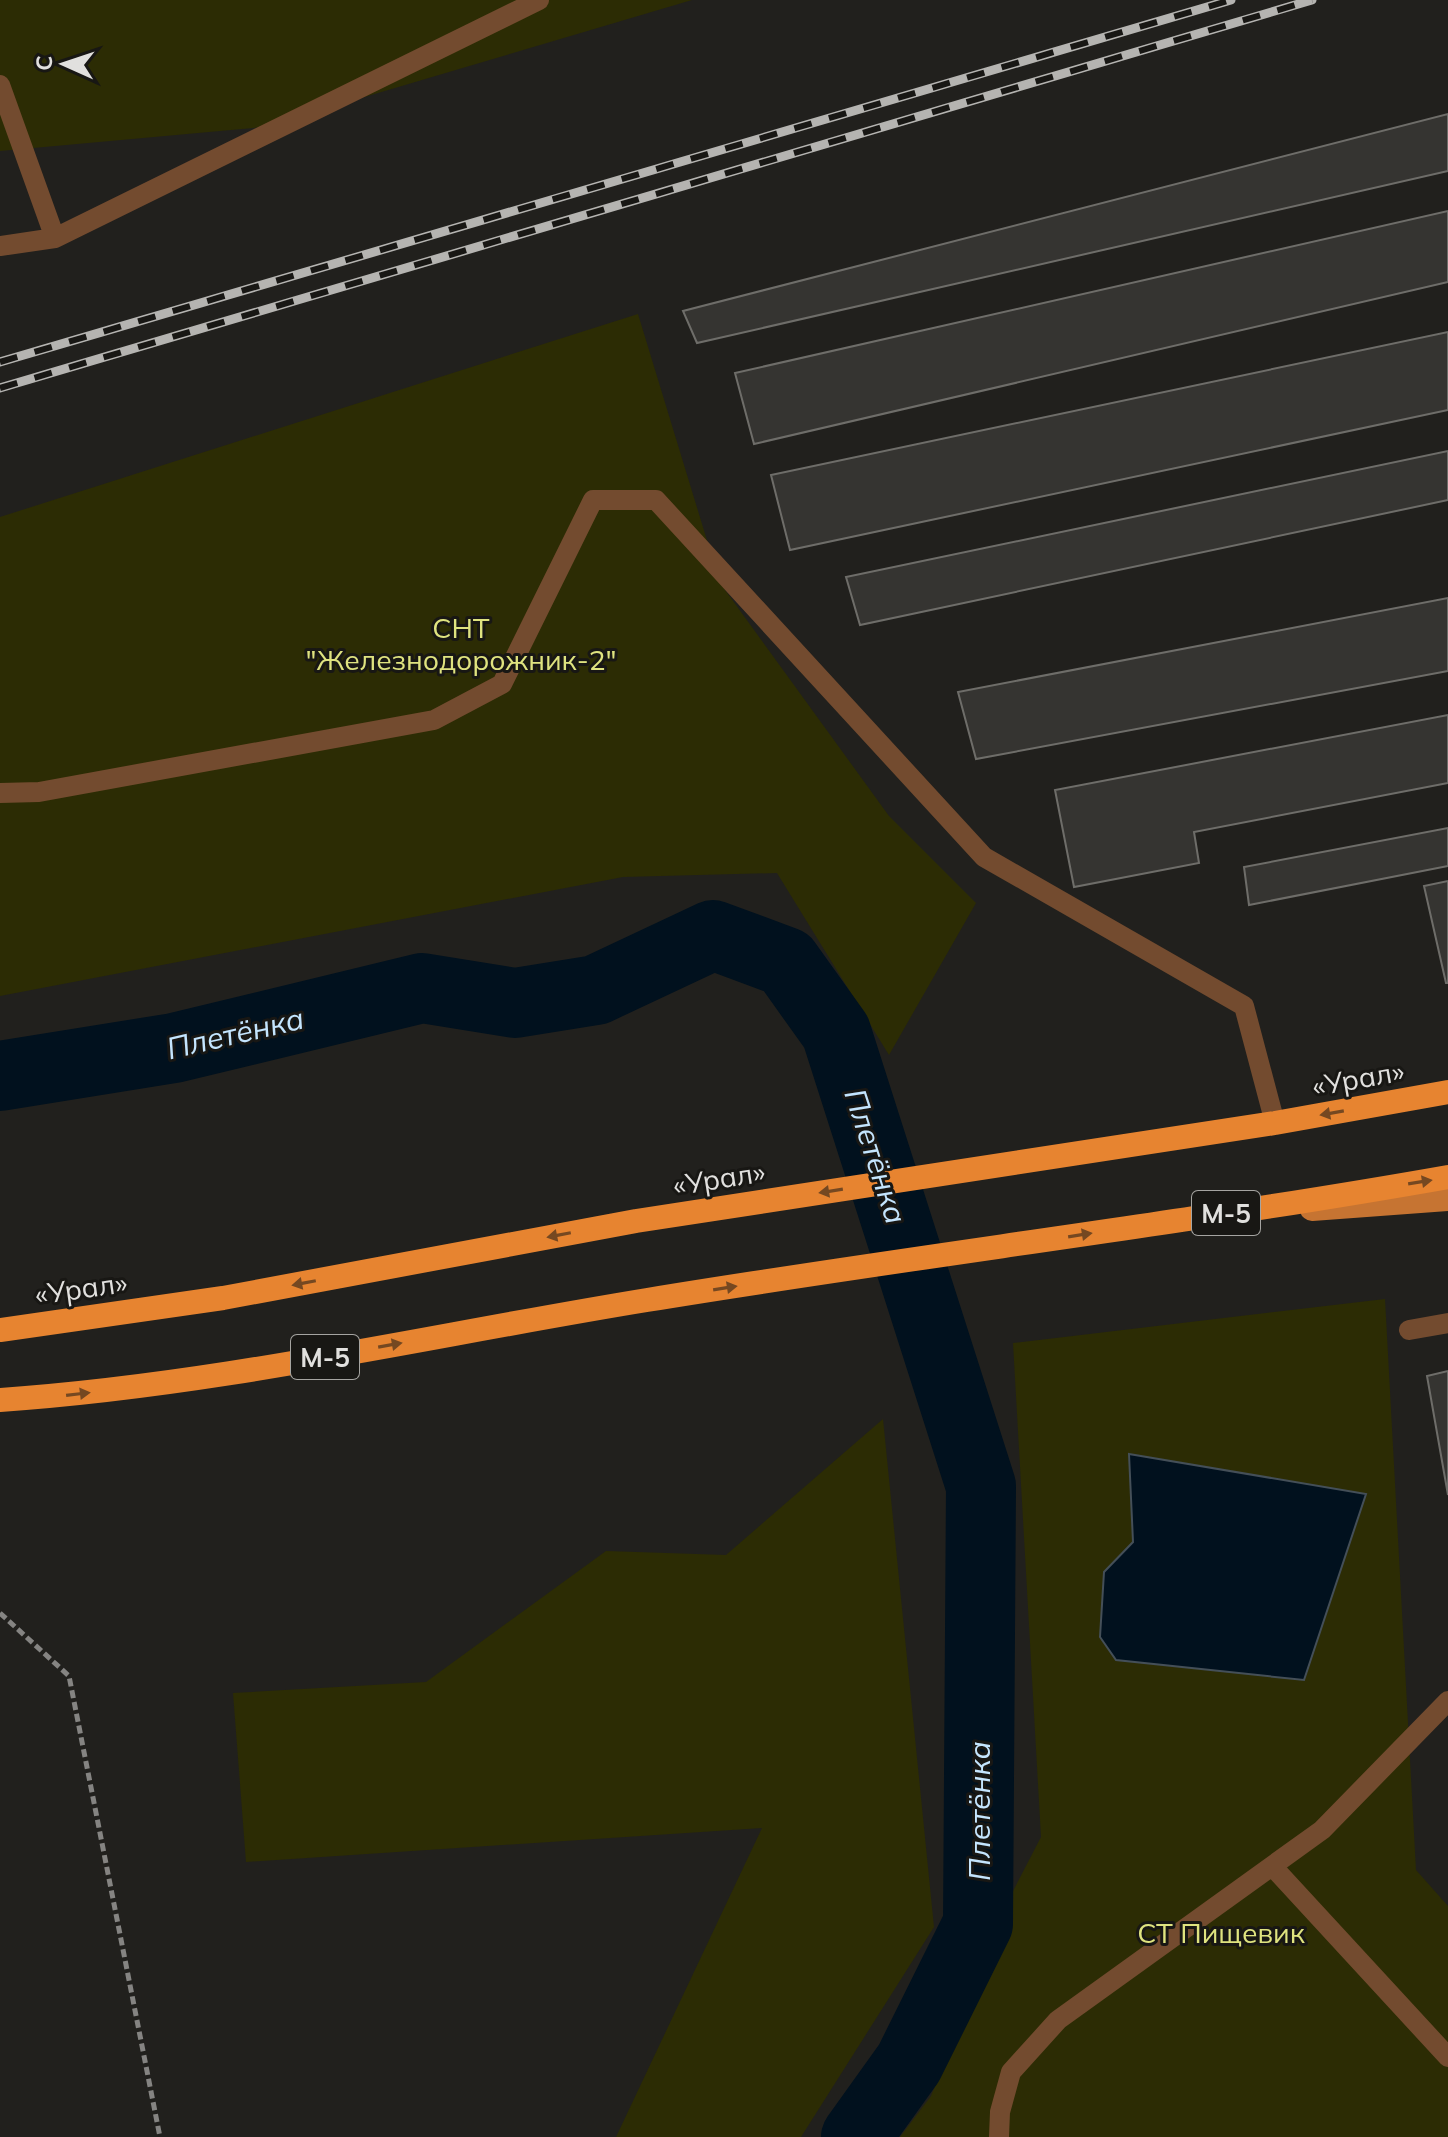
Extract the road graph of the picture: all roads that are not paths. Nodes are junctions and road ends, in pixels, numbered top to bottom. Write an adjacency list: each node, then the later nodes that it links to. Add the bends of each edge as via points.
1 (539, 0): 3 (lane)
2 (0, 85): 3 (lane)
3 (55, 238): 4 (lane)
4 (0, 246)
5 (0, 793): 7 (lane, via 39,792 434,720 502,684 593,500 656,500 984,857 1244,1006)
6 (1448, 1090): 7 (highway, «Урал», one-way to 7)
7 (1275, 1123): 12 (highway, «Урал», one-way to 12, via 636,1221 223,1298)
8 (1448, 1177): 10 (highway, М-5, one-way to 8)
9 (1448, 1199): 10 (main road)
10 (1206, 1216): 14 (highway, М-5, one-way to 10, via 221,1375 648,1300)
11 (1448, 1323): 13 (lane)
12 (0, 1330)
13 (1409, 1330)
14 (0, 1400)
15 (1448, 1701): 16 (lane, via 1322,1830)
16 (1272, 1866): 17 (lane); 18 (lane, via 1058,2020 1011,2072)
17 (1448, 2057)
18 (999, 2137)

